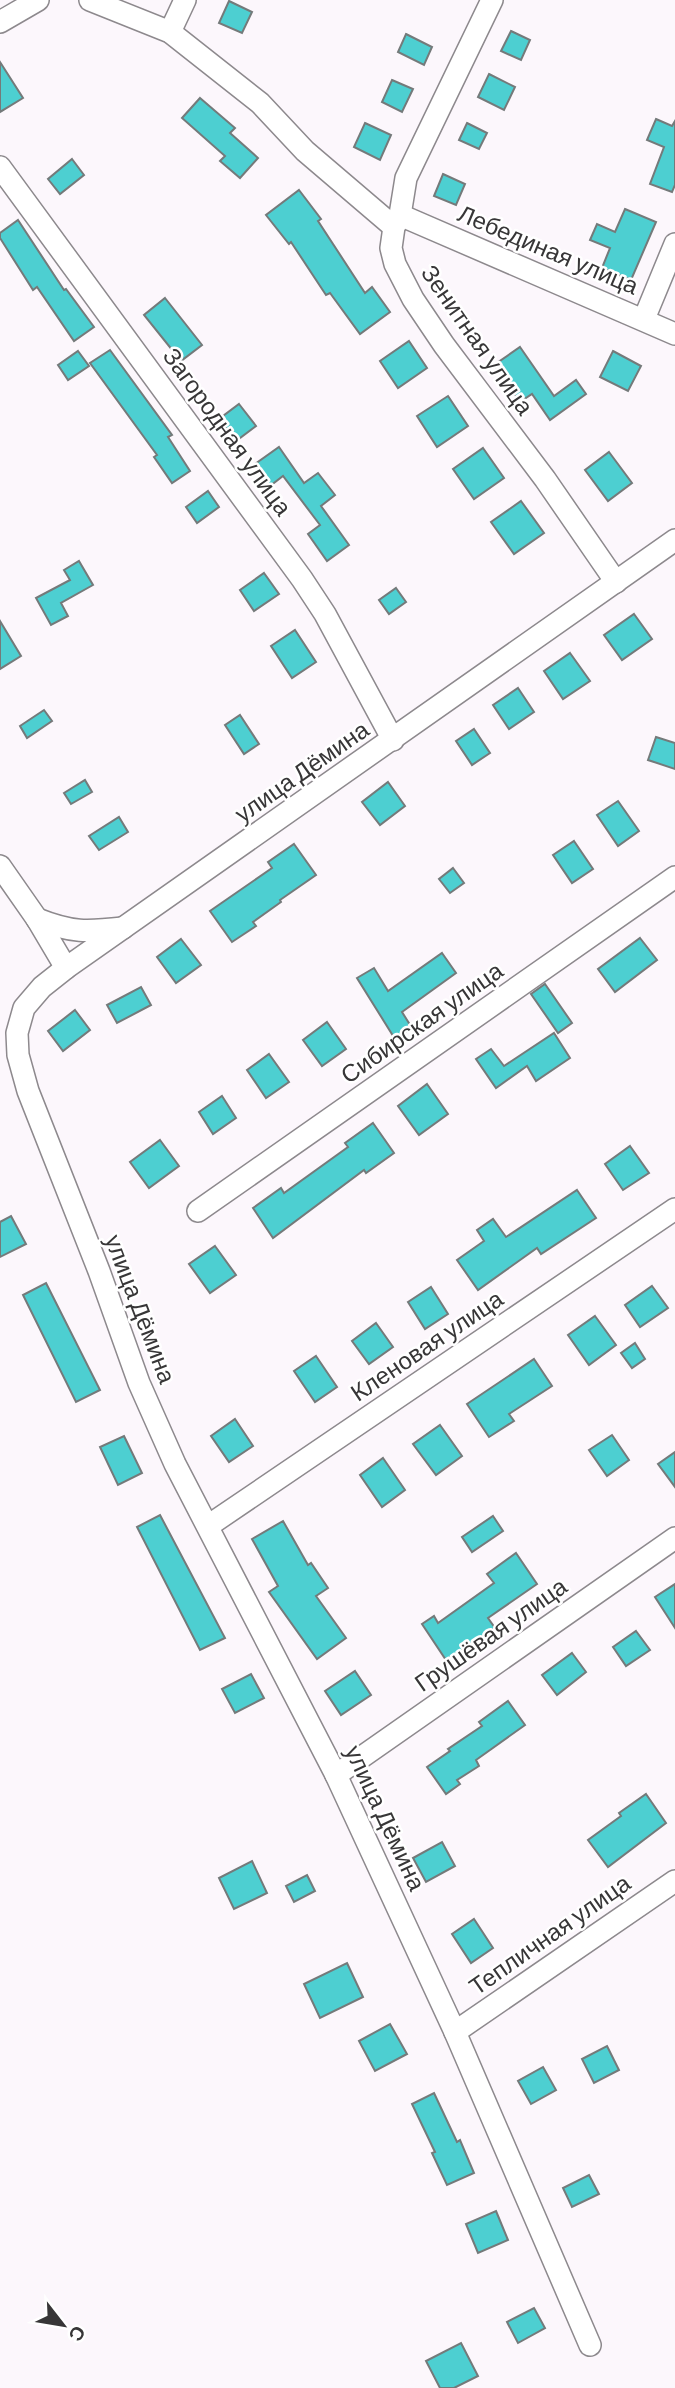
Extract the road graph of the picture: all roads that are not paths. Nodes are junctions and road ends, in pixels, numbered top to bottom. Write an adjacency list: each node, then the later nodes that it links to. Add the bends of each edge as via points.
1 (38, 0): 5 (street)
2 (90, 0): 6 (street)
3 (185, 0): 6 (street)
4 (492, 0): 8 (street, Зенитная улица, via 406,178)
5 (0, 22)
6 (170, 32): 8 (street, via 260,103 304,152)
7 (0, 167): 14 (street, Загородная улица, via 302,579)
8 (397, 221): 10 (street, Лебединая улица); 13 (street, Зенитная улица, via 391,248 413,299)
9 (675, 244): 10 (street)
10 (644, 319): 11 (street, Лебединая улица)
11 (675, 334)
12 (675, 540): 13 (street, улица Дёмина)
13 (616, 582): 14 (street, улица Дёмина)
14 (393, 740): 18 (street, улица Дёмина)
15 (0, 866): 17 (street)
16 (675, 877): 21 (street, Сибирская улица)
17 (37, 919): 18 (street, via 88,932); 19 (street)
18 (125, 928): 19 (street, улица Дёмина)
19 (66, 968): 22 (street, улица Дёмина, via 24,1008 17,1033 18,1055 139,1383)
20 (675, 1209): 22 (street, Кленовая улица)
21 (198, 1211)
22 (208, 1525): 24 (street, улица Дёмина)
23 (675, 1538): 24 (street, Грушёвая улица)
24 (337, 1775): 26 (street, улица Дёмина)
25 (675, 1881): 26 (street, Тепличная улица)
26 (456, 2032): 27 (street, улица Дёмина)
27 (590, 2344)

